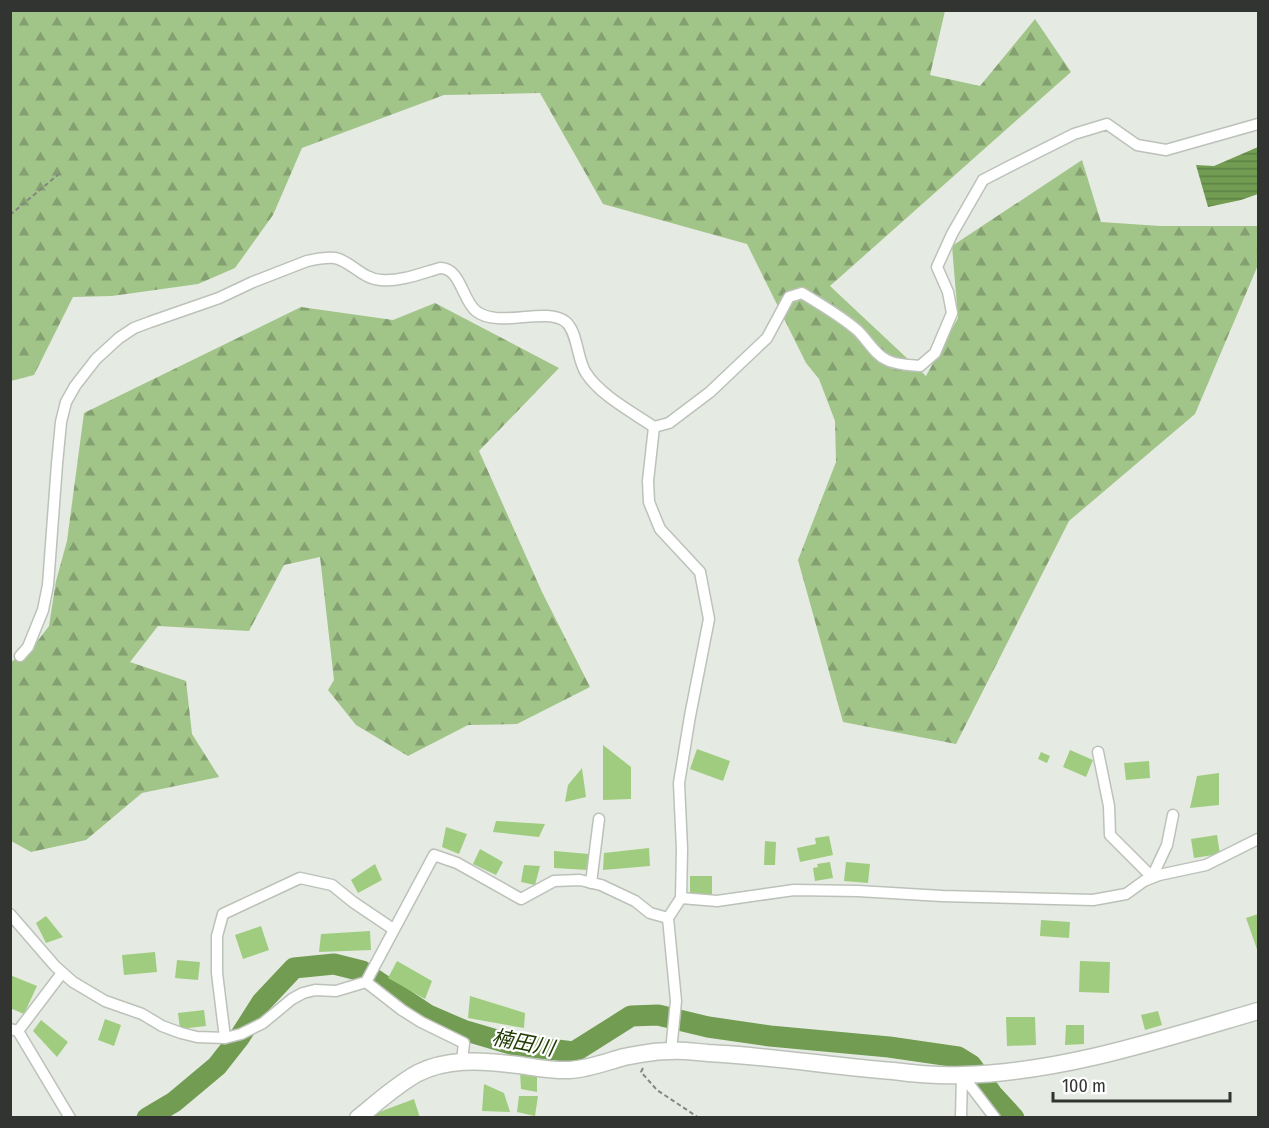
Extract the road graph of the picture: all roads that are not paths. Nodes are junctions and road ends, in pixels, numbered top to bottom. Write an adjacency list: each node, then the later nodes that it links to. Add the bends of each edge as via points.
1 (1258, 124): 2 (street, via 1166,150 1137,145 1107,124 1074,134 1014,164 983,180 952,234 937,267 952,314 935,353 920,366 887,360 857,330 802,293 789,297 767,338 710,392 669,423)
2 (654, 427): 3 (street, via 591,380 567,323 557,318 484,315 471,305 447,268 381,280 368,277 336,258 307,261 135,328 96,359 75,386 61,422 43,610); 10 (street, via 649,502 660,530 700,572 709,619 679,783)
3 (20, 656)
4 (1098, 752): 8 (street, via 1109,806 1110,836)
5 (1173, 814): 8 (street, via 1167,845)
6 (599, 819): 9 (street)
7 (1258, 839): 8 (street, via 1206,865)
8 (1152, 877): 10 (street, via 1126,894 1093,900 804,890 717,901)
9 (591, 883): 12 (street); 13 (street, via 554,881 521,898 457,862 434,855)
10 (681, 898): 12 (street)
11 (10, 914): 14 (street)
12 (668, 918): 19 (street, via 676,1001)
13 (393, 929): 15 (street); 18 (street, via 332,885 300,878 223,914 217,936 216,973)
14 (62, 972): 17 (street); 18 (street, via 91,994 181,1034)
15 (369, 976): 18 (street, via 336,991 303,993 252,1030); 20 (street, via 402,1010 464,1043)
16 (1258, 1011): 21 (street, via 1095,1057)
17 (14, 1030): 22 (street)
18 (225, 1038)
19 (670, 1051): 20 (street, via 574,1070); 21 (street)
20 (462, 1061): 23 (street, via 419,1073)
21 (962, 1075): 24 (street); 25 (street)
22 (70, 1118)
23 (358, 1118)
24 (961, 1118)
25 (995, 1118)

